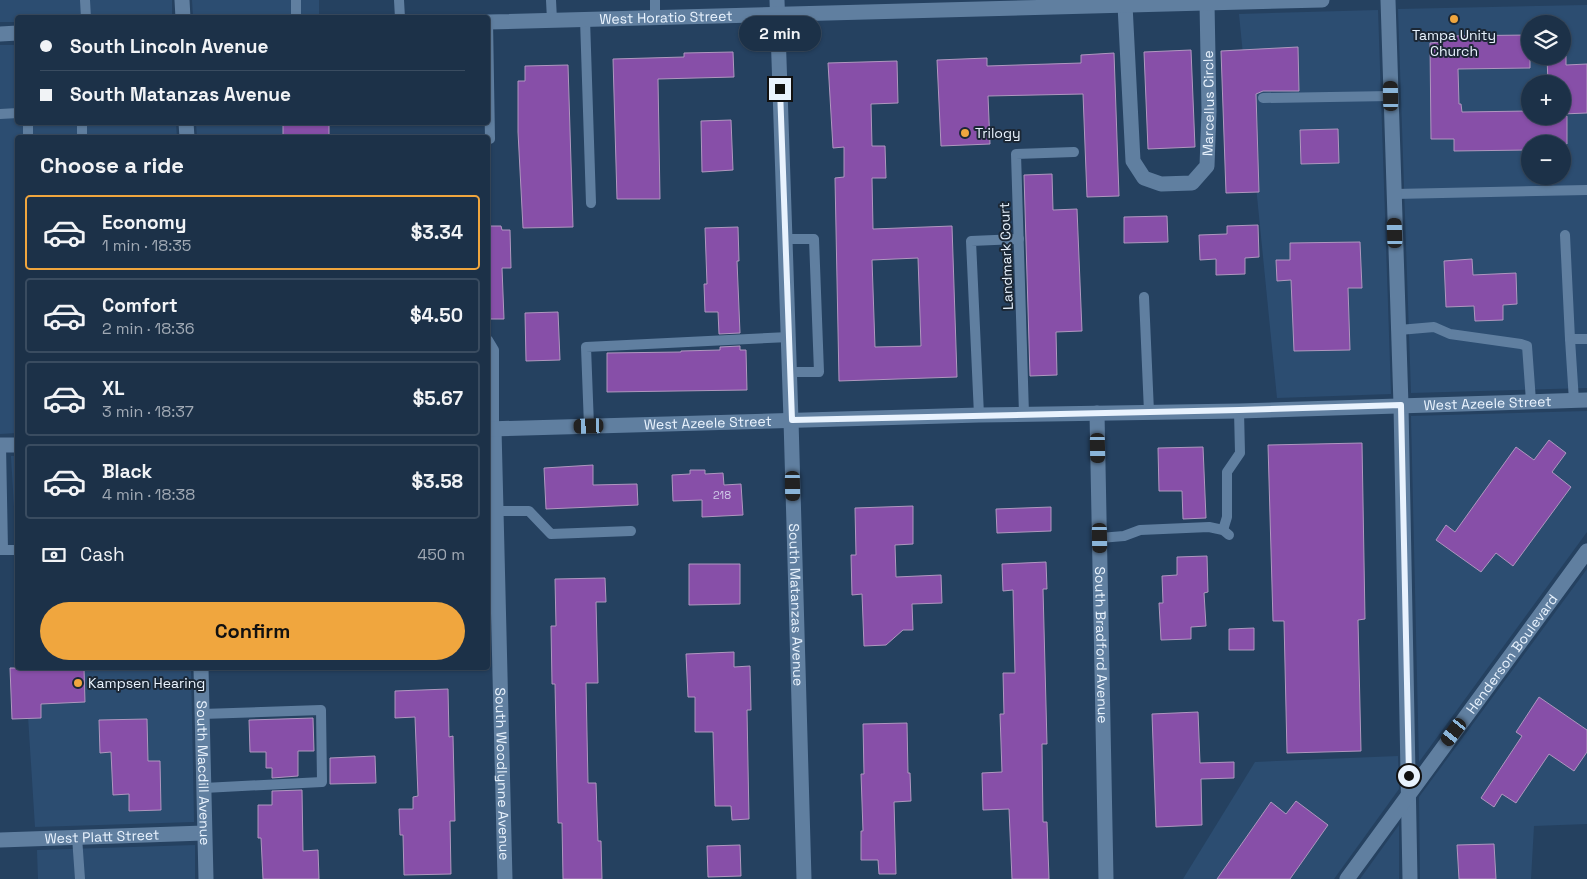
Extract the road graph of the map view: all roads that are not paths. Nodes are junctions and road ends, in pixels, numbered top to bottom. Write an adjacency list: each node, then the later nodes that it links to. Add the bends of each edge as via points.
1 (85, 0): 13 (lane)
2 (182, 0): 14 (street)
3 (296, 0): 15 (lane)
4 (400, 0): 16 (lane)
5 (551, 0): 19 (lane)
6 (655, 0): 17 (lane)
7 (1322, 0): 9 (street, West Horatio Street)
8 (1388, 0): 23 (street)
9 (1207, 3): 11 (street, West Horatio Street); 11 (street, Marcellus Circle, via 1210,112 1207,166 1192,183 1161,184 1144,178 1133,161)
10 (1004, 4): 11 (street, West Horatio Street); 12 (street, West Horatio Street)
11 (1125, 5)
12 (778, 7): 17 (street, West Horatio Street); 32 (street, South Matanzas Avenue)
13 (86, 15)
14 (182, 15)
15 (296, 15)
16 (400, 15)
17 (655, 17): 18 (street, West Horatio Street)
18 (585, 19): 19 (street, West Horatio Street); 30 (lane)
19 (552, 20): 20 (street, West Horatio Street)
20 (490, 22)
21 (15, 33): 22 (street)
22 (0, 34)
23 (1391, 96): 24 (lane); 29 (street)
24 (1263, 98)
25 (15, 113): 26 (lane)
26 (0, 114)
27 (1074, 152): 33 (lane, Landmark Court, via 1016,154)
28 (1587, 190): 29 (lane)
29 (1394, 194): 35 (street)
30 (591, 203)
31 (1565, 235): 37 (lane)
32 (785, 240): 36 (street, South Matanzas Avenue); 40 (lane, via 814,239 819,372)
33 (1019, 240): 47 (lane, Landmark Court); 48 (lane, via 971,241)
34 (1144, 297): 45 (lane)
35 (1399, 330): 42 (lane, via 1434,327 1450,334 1527,346); 43 (street)
36 (788, 337): 40 (street, South Matanzas Avenue); 50 (lane, via 586,347)
37 (1570, 339): 38 (lane); 41 (lane)
38 (1587, 339)
39 (490, 343): 51 (lane, via 494,350)
40 (790, 372): 49 (street, South Matanzas Avenue)
41 (1581, 400): 42 (street, West Azeele Street)
42 (1531, 401): 43 (street, West Azeele Street)
43 (1401, 405): 44 (street, West Azeele Street); 63 (street)
44 (1239, 410): 45 (street, West Azeele Street); 56 (lane, via 1240,453 1227,472 1226,532 1209,527 1140,530 1124,536)
45 (1149, 412): 46 (street, West Azeele Street)
46 (1097, 413): 47 (street, West Azeele Street); 56 (street, South Bradford Avenue)
47 (1024, 414): 48 (street, West Azeele Street)
48 (979, 415): 49 (street, West Azeele Street)
49 (792, 420): 50 (street, West Azeele Street); 70 (street, South Matanzas Avenue)
50 (589, 426): 51 (street, West Azeele Street)
51 (491, 429): 54 (street, South Woodlynne Avenue)
52 (1, 445): 53 (street); 57 (lane)
53 (15, 445)
54 (496, 511): 55 (lane, via 529,511 551,534); 69 (street, South Woodlynne Avenue)
55 (631, 531)
56 (1100, 538): 71 (street, South Bradford Avenue)
57 (2, 550): 58 (lane)
58 (15, 550)
59 (1587, 551): 63 (street, Henderson Boulevard)
60 (201, 670): 61 (street, South Macdill Avenue)
61 (202, 714): 62 (street, South Macdill Avenue); 62 (lane, via 321,710 322,782)
62 (204, 788): 64 (street, South Macdill Avenue)
63 (1409, 793): 72 (street, Henderson Boulevard); 73 (street)
64 (204, 833): 65 (street, West Platt Street); 68 (street, South Macdill Avenue)
65 (77, 837): 66 (street, West Platt Street); 67 (lane)
66 (0, 840)
67 (80, 879)
68 (206, 879)
69 (505, 879)
70 (804, 879)
71 (1106, 879)
72 (1347, 879)
73 (1410, 879)

